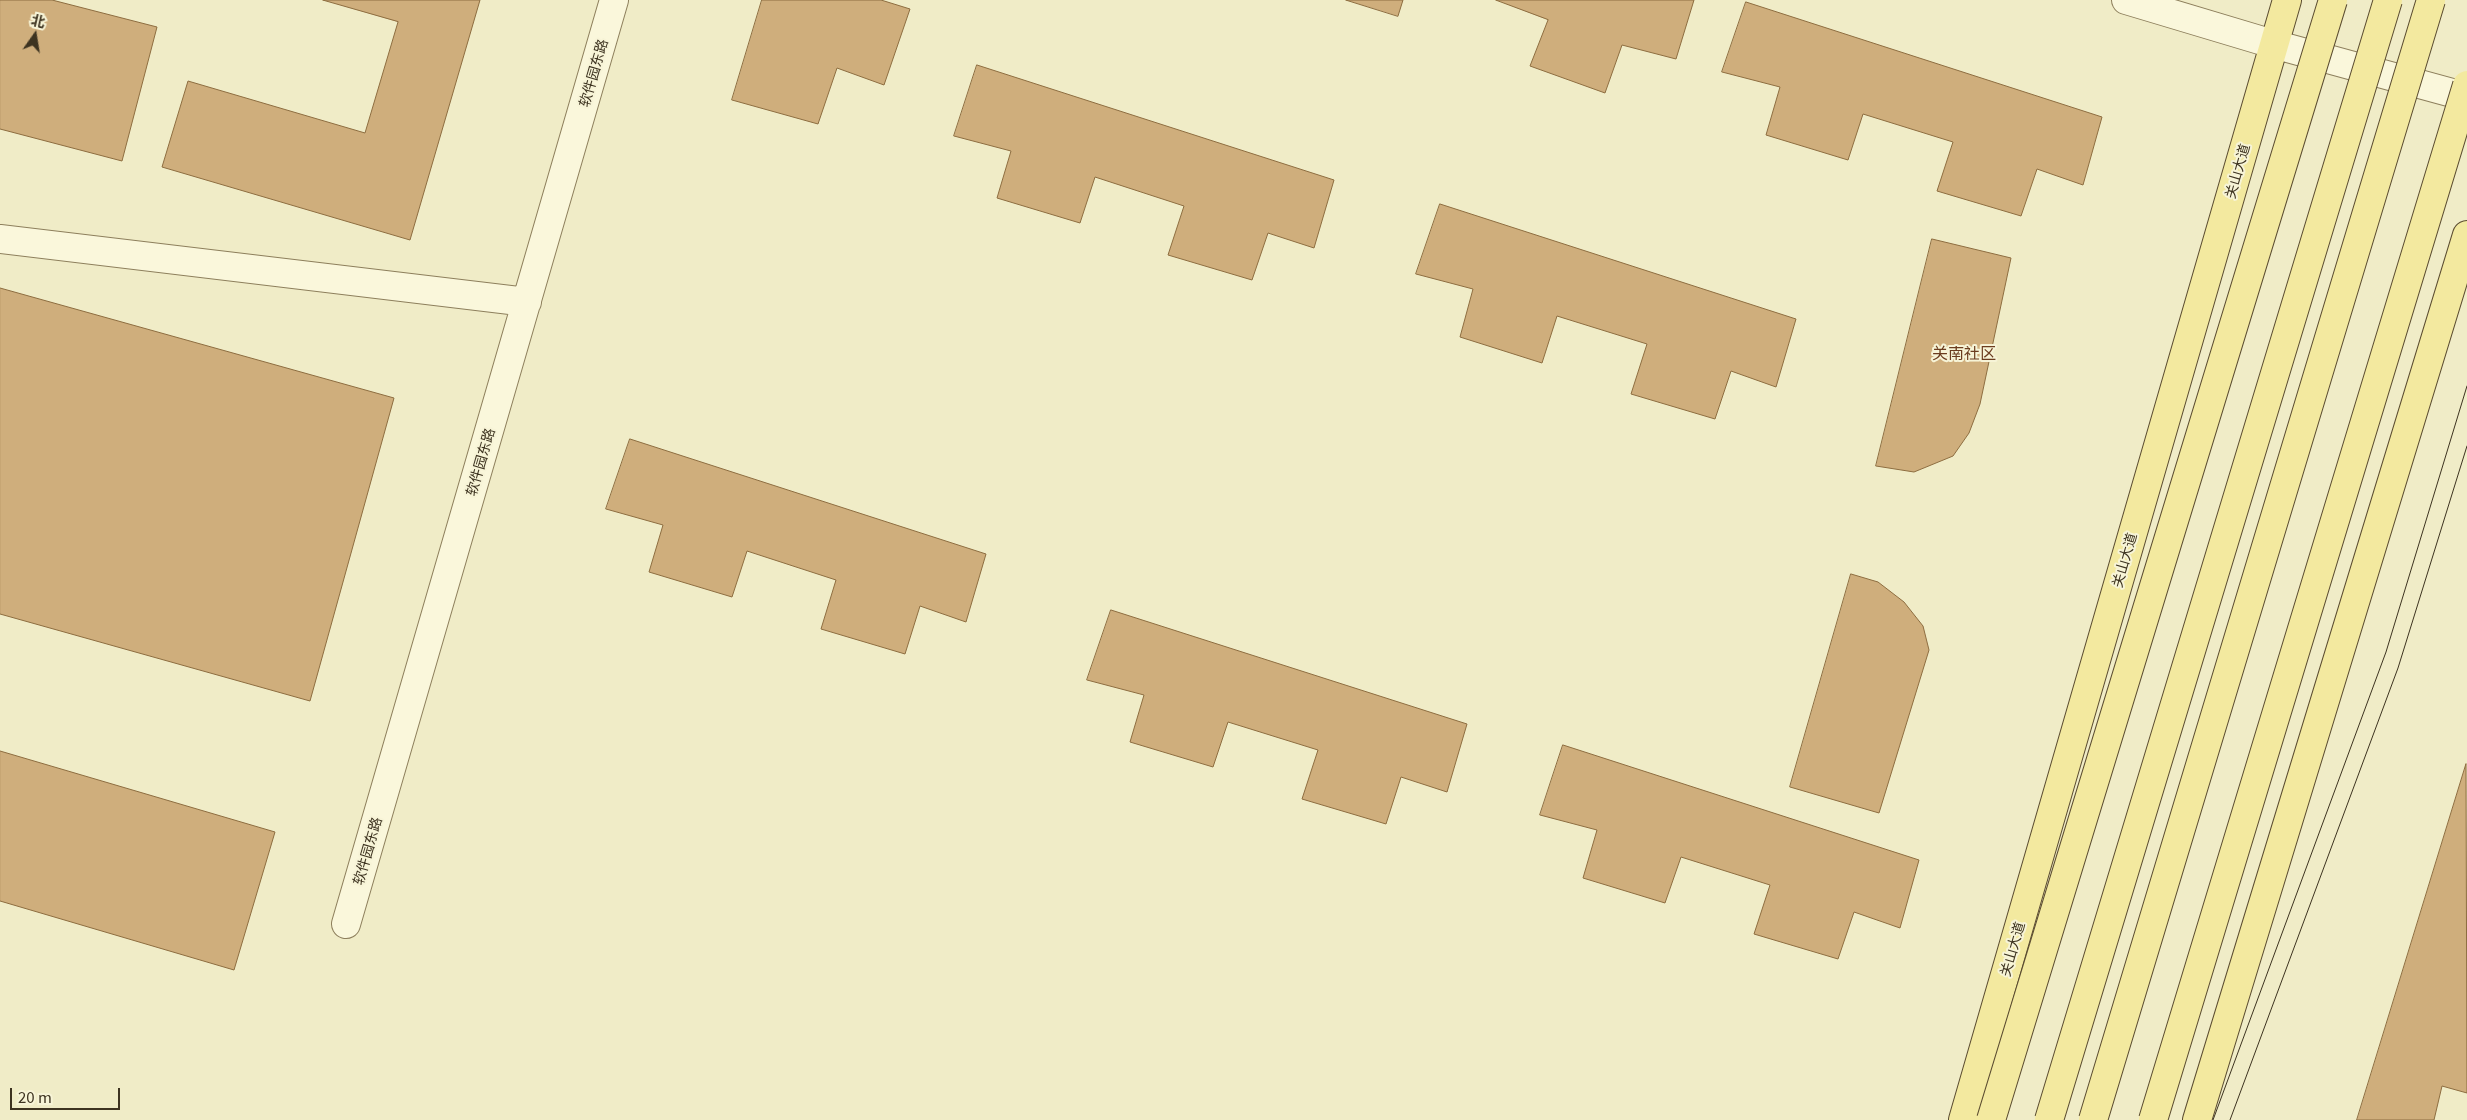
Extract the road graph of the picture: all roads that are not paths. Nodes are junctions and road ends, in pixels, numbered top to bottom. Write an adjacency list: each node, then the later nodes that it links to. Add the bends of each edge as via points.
1 (614, 0): 12 (street, 软件园东路)
2 (2126, 0): 7 (street)
3 (2287, 0): 7 (main road, 关山大道)
4 (2333, 0): 15 (main road, bridge)
5 (2388, 0): 16 (main road, bridge)
6 (2431, 0): 17 (main road, bridge)
7 (2273, 44): 9 (street); 14 (main road, 关山大道)
8 (2467, 86): 18 (main road, bridge)
9 (2467, 97)
10 (2467, 235): 19 (main road)
11 (0, 239): 12 (street)
12 (527, 302): 13 (street, 软件园东路)
13 (346, 924)
14 (1963, 1120)
15 (1991, 1120)
16 (2049, 1120)
17 (2093, 1120)
18 (2153, 1120)
19 (2197, 1120)

